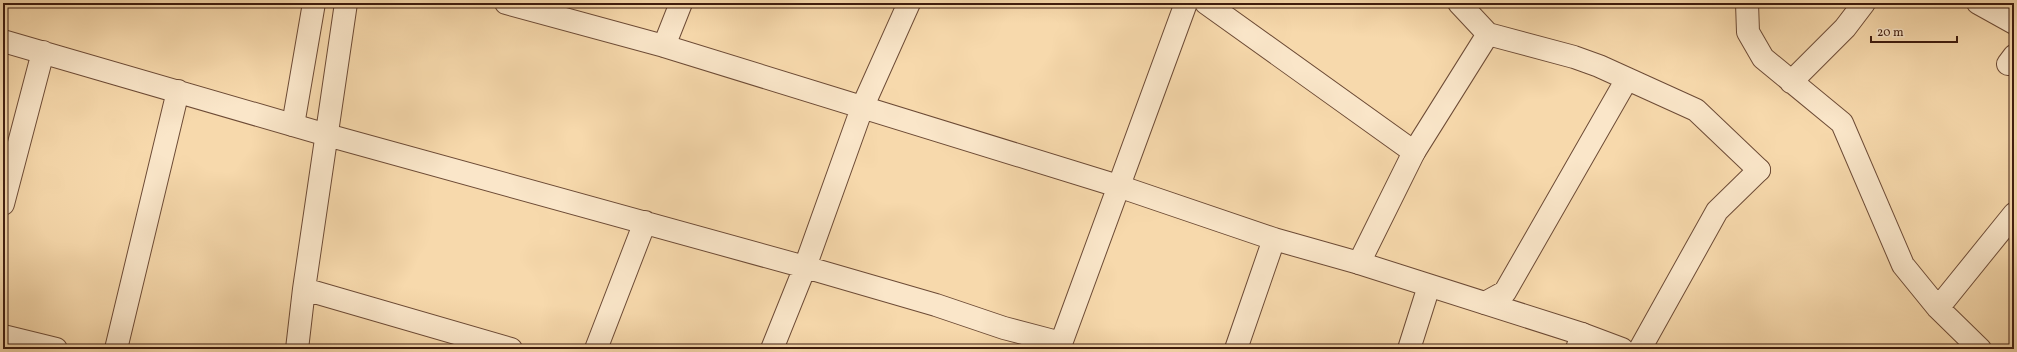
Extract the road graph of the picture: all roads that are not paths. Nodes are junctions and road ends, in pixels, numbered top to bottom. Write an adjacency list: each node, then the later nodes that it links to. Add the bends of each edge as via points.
1 (314, 3): 21 (street)
2 (346, 3): 22 (street)
3 (506, 3): 15 (street)
4 (681, 3): 15 (street)
5 (908, 3): 20 (street)
6 (1186, 3): 24 (street)
7 (1206, 3): 23 (street)
8 (1459, 3): 13 (street)
9 (1747, 3): 18 (street, via 1748,32 1763,58)
10 (1864, 3): 18 (street, via 1845,28)
11 (1978, 3): 12 (street)
12 (2014, 23)
13 (1488, 34): 17 (street, via 1574,57); 23 (street)
14 (3, 41): 16 (street)
15 (664, 46): 20 (street)
16 (43, 52): 19 (street); 25 (street)
17 (1627, 79): 33 (street, via 1505,292); 47 (street, via 1696,110 1759,170 1717,211)
18 (1791, 82): 34 (street, via 1842,122 1902,265)
19 (178, 91): 21 (street); 39 (street)
20 (862, 108): 24 (street); 30 (street)
21 (293, 125): 22 (street)
22 (327, 135): 27 (street); 32 (street)
23 (1414, 152): 29 (street)
24 (1118, 186): 28 (street); 37 (street)
25 (3, 204)
26 (2014, 214): 34 (street)
27 (645, 222): 30 (street); 42 (street)
28 (1274, 240): 29 (street); 44 (street)
29 (1359, 263): 31 (street)
30 (805, 267): 37 (street, via 936,305); 43 (street)
31 (1429, 286): 33 (street); 45 (street)
32 (304, 289): 40 (street); 41 (street)
33 (1485, 303): 36 (street)
34 (1938, 308): 48 (street)
35 (3, 336): 38 (street)
36 (1580, 342): 46 (street)
37 (1060, 346)
38 (56, 349)
39 (116, 349)
40 (297, 349)
41 (511, 349)
42 (596, 349)
43 (772, 349)
44 (1236, 349)
45 (1409, 349)
46 (1622, 349)
47 (1640, 349)
48 (1980, 349)

